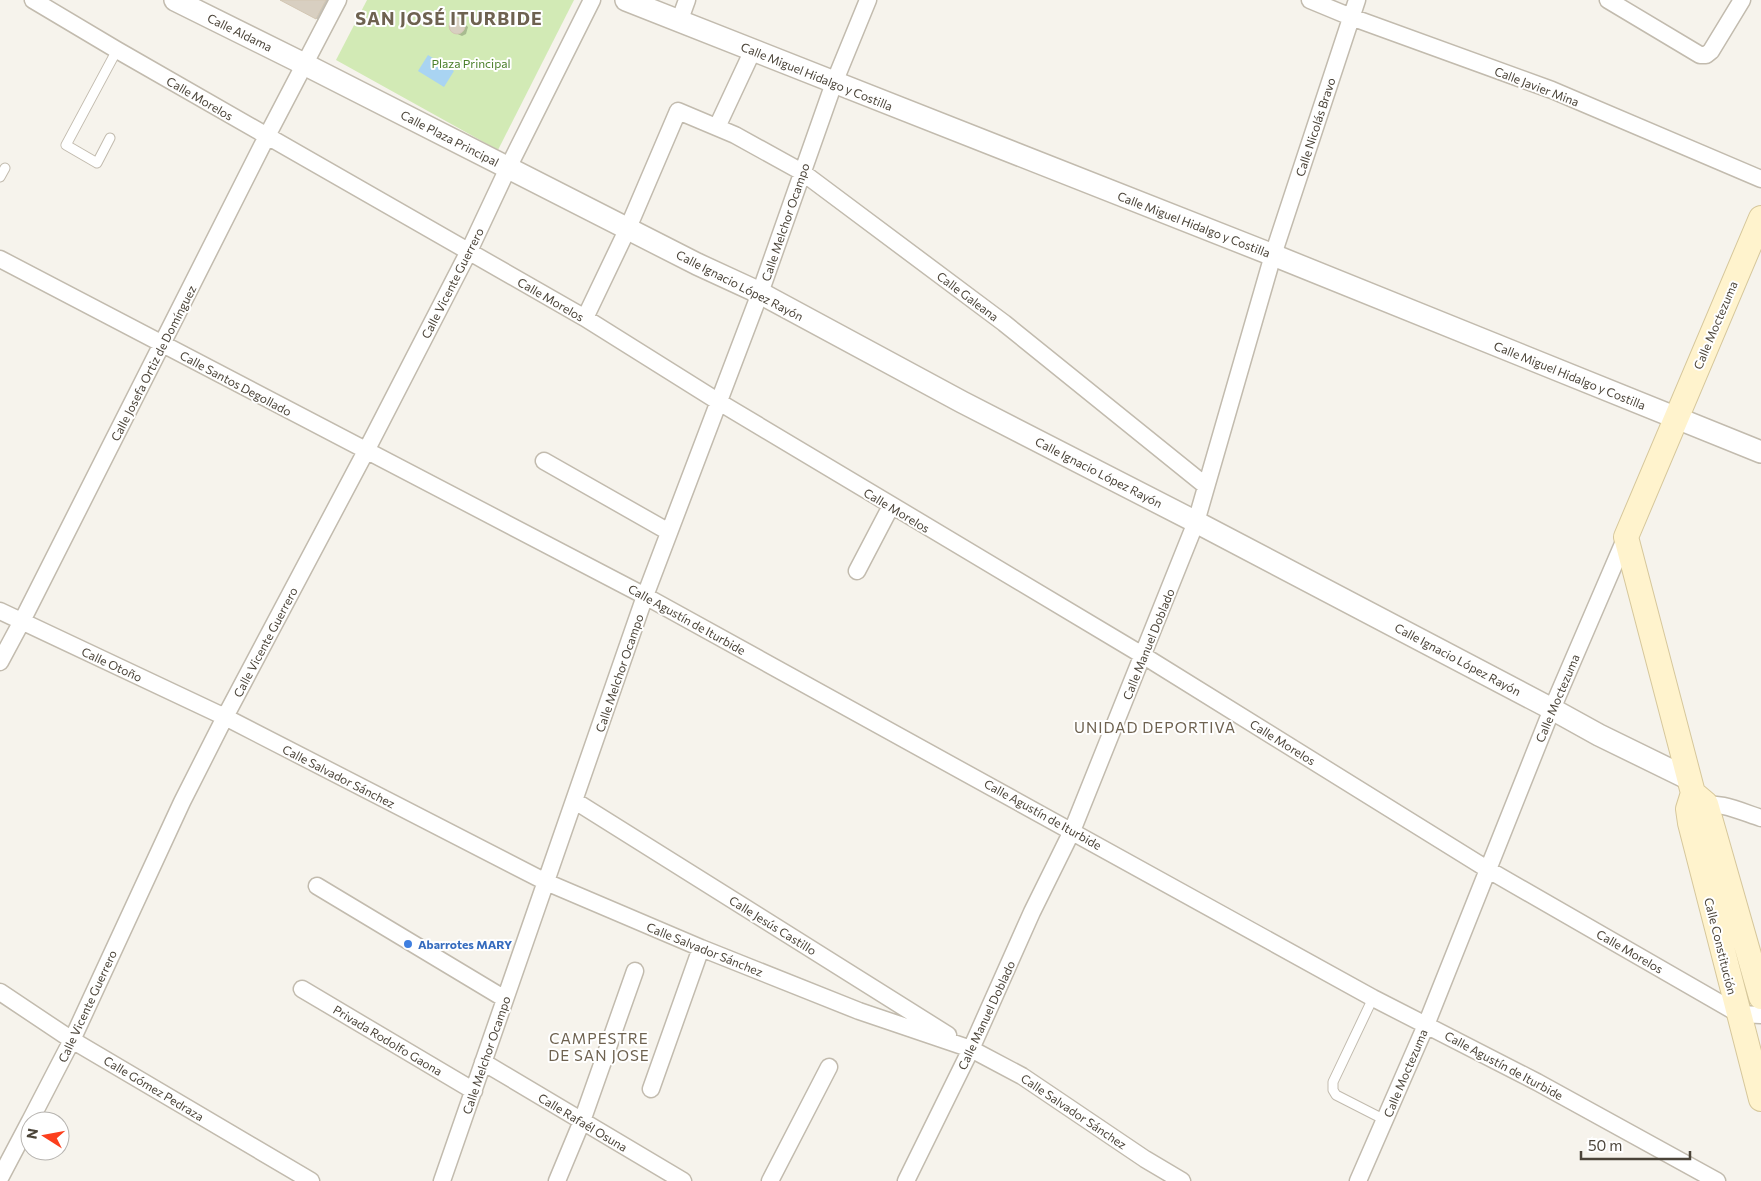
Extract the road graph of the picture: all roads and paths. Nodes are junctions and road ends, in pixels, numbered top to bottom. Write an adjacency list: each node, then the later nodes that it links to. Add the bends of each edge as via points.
1 (175, 0): 16 (street, Calle Aldama)
2 (338, 0): 16 (street, Calle Josefa Ortiz de Domínguez)
3 (592, 0): 21 (street, Calle Plaza Principal)
4 (626, 0): 13 (street, Calle Miguel Hidalgo y Costilla)
5 (687, 0): 13 (street)
6 (868, 0): 17 (street, Calle Melchor Ocampo)
7 (1310, 0): 12 (street, Calle Javier Mina)
8 (1357, 0): 12 (street, Calle Nicolás Bravo)
9 (1608, 0): 10 (street, via 1700,55 1706,55 1711,52)
10 (1742, 0)
11 (44, 3): 14 (street, Calle Morelos)
12 (1351, 17): 23 (street, Calle Javier Mina, via 1552,90); 27 (street, Calle Nicolás Bravo)
13 (679, 22): 15 (street, Calle Miguel Hidalgo y Costilla)
14 (117, 50): 19 (street, Calle Morelos); 20 (lane, via 66,145 97,163)
15 (753, 50): 17 (street, Calle Miguel Hidalgo y Costilla); 18 (street)
16 (304, 64): 19 (street, Calle Josefa Ortiz de Domínguez); 21 (street, Calle Plaza Principal)
17 (834, 83): 22 (street, Calle Melchor Ocampo); 27 (street, Calle Miguel Hidalgo y Costilla)
18 (717, 127): 22 (street, Calle Galeana); 25 (street, Calle Galeana, via 678,111)
19 (267, 136): 26 (street, Calle Morelos); 31 (street, Calle Josefa Ortiz de Domínguez)
20 (110, 138)
21 (508, 168): 25 (street, Calle Ignacio López Rayón); 26 (street, Calle Vicente Guerrero)
22 (802, 172): 29 (street, Calle Melchor Ocampo); 37 (street, Calle Galeana, via 1004,323)
23 (1761, 179)
24 (1761, 218): 33 (main road, Calle Moctezuma)
25 (628, 228): 29 (street, Calle Ignacio López Rayón); 30 (street)
26 (469, 252): 30 (street, Calle Morelos); 34 (street, Calle Vicente Guerrero)
27 (1273, 255): 33 (street, Calle Miguel Hidalgo y Costilla); 37 (street, Calle Manuel Doblado)
28 (0, 259): 31 (street, Calle Santos Degollado)
29 (760, 293): 32 (street, Calle Melchor Ocampo); 39 (street, Calle Ignacio López Rayón, via 962,402)
30 (585, 318): 32 (street, Calle Morelos)
31 (163, 344): 34 (street, Calle Santos Degollado); 45 (street, Calle Josefa Ortiz de Domínguez)
32 (719, 402): 38 (street, Calle Morelos); 40 (street, Calle Melchor Ocampo)
33 (1676, 417): 35 (street, Calle Miguel Hidalgo y Costilla); 41 (main road, Calle Moctezuma)
34 (366, 451): 43 (street, Calle Agustín de Iturbide); 49 (street, Calle Vicente Guerrero)
35 (1761, 452)
36 (544, 461): 40 (street)
37 (1206, 486): 39 (street, Calle Manuel Doblado)
38 (891, 506): 42 (street); 46 (street, Calle Morelos)
39 (1196, 522): 46 (street, Calle Manuel Doblado); 48 (street, Calle Ignacio López Rayón)
40 (669, 532): 43 (street, Calle Melchor Ocampo)
41 (1626, 537): 48 (street, Calle Moctezuma); 50 (main road, Calle Constitución)
42 (857, 570)
43 (645, 596): 51 (street, Calle Melchor Ocampo); 53 (street, Calle Agustín de Iturbide)
44 (0, 611): 45 (street, Calle Otoño)
45 (22, 621): 47 (street, Calle Josefa Ortiz de Domínguez); 49 (street, Calle Otoño)
46 (1144, 656): 53 (street, Calle Manuel Doblado); 54 (street, Calle Morelos)
47 (0, 662)
48 (1552, 709): 50 (street, Calle Ignacio López Rayón); 54 (street, Calle Moctezuma)
49 (225, 717): 55 (street, Calle Salvador Sánchez); 66 (street, Calle Vicente Guerrero)
50 (1694, 796): 52 (street); 61 (main road, Calle Constitución); 64 (main road, Calle Constitución, via 1690,823)
51 (575, 801): 55 (street, Calle Melchor Ocampo); 67 (street, Calle Jesús Castillo)
52 (1761, 818)
53 (1072, 831): 62 (street, Calle Agustín de Iturbide); 67 (street, Calle Manuel Doblado)
54 (1487, 868): 64 (street, Calle Morelos); 65 (street, Calle Moctezuma)
55 (546, 882): 57 (street, Calle Salvador Sánchez); 63 (street, Calle Melchor Ocampo)
56 (317, 886): 63 (street)
57 (701, 948): 67 (street, Calle Salvador Sánchez, via 858,1011); 70 (street)
58 (635, 971): 75 (street)
59 (302, 989): 71 (street, Privada Rodolfo Gaona)
60 (0, 992): 66 (street, Calle Gómez Pedraza)
61 (1761, 997)
62 (1373, 998): 65 (street, Calle Agustín de Iturbide); 74 (lane, via 1333,1082 1333,1090 1336,1095)
63 (505, 999): 68 (street, Calle Melchor Ocampo)
64 (1750, 1015): 72 (main road, Calle Constitución)
65 (1426, 1025): 74 (street, Calle Moctezuma); 86 (street, Calle Agustín de Iturbide)
66 (72, 1040): 73 (street, Calle Vicente Guerrero); 78 (street, Calle Gómez Pedraza)
67 (971, 1049): 83 (street, Calle Manuel Doblado); 84 (street, Calle Salvador Sánchez, via 1022,1076)
68 (483, 1062): 71 (street, Calle Melchor Ocampo); 75 (street, Calle Rafaél Osuna)
69 (829, 1067): 82 (street)
70 (651, 1089)
71 (474, 1091): 79 (street, Calle Melchor Ocampo)
72 (1761, 1098)
73 (35, 1111)
74 (1385, 1120): 85 (street, Calle Moctezuma)
75 (582, 1121): 80 (street); 81 (street, Calle Rafaél Osuna)
76 (20, 1140): 77 (street, Calle Vicente Guerrero)
77 (0, 1178)
78 (311, 1181)
79 (442, 1181)
80 (557, 1181)
81 (683, 1181)
82 (770, 1181)
83 (906, 1181)
84 (1182, 1181)
85 (1358, 1181)
86 (1717, 1181)

